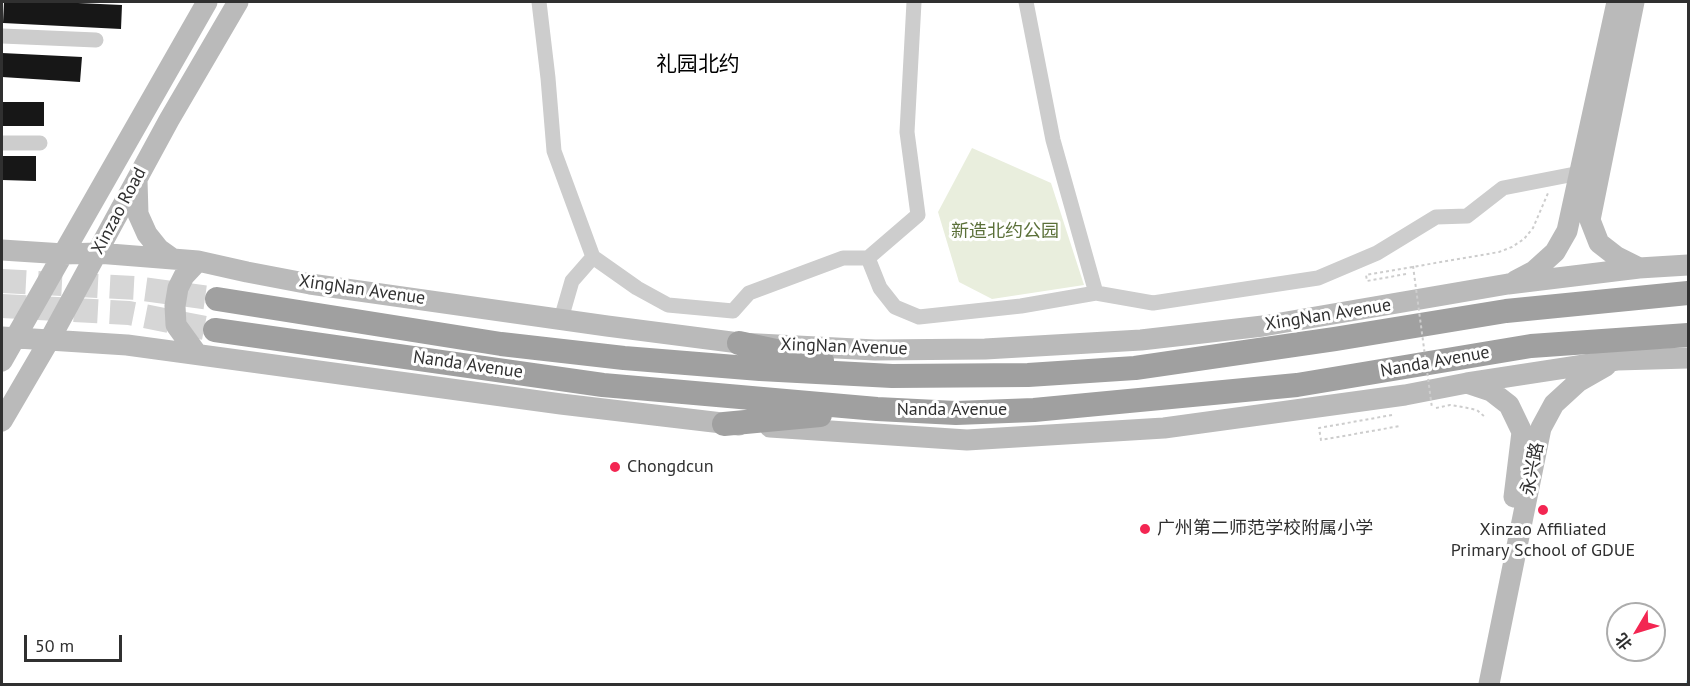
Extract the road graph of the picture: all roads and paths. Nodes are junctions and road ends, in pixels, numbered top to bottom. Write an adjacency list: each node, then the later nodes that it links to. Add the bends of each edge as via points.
1 (207, 2): 16 (main road, Xinzao Road)
2 (238, 2): 13 (main road, Xinzao Road)
3 (538, 2): 18 (street, via 554,151)
4 (914, 2): 19 (street, via 907,132 918,215)
5 (1026, 2): 27 (street, via 1053,140)
6 (1617, 2): 12 (main road)
7 (1634, 2): 12 (main road)
8 (2, 36): 9 (street)
9 (96, 40)
10 (2, 143): 11 (street)
11 (40, 143)
12 (1589, 174): 24 (main road, via 1590,220 1599,243); 26 (main road, via 1555,252 1534,270); 27 (street, via 1503,188 1467,216 1436,217 1377,253 1318,278 1154,303)
13 (137, 177): 17 (main road, Xinzao Road); 20 (main road, via 138,214 147,234)
14 (1548, 194): 23 (path, via 1533,228 1512,247)
15 (2, 250): 16 (main road, XingNan Avenue)
16 (64, 254): 17 (main road, XingNan Avenue); 33 (main road, Xinzao Road)
17 (97, 254): 20 (main road, XingNan Avenue); 34 (main road, Xinzao Road)
18 (593, 257): 19 (street, via 668,305 734,311 748,293 843,258); 30 (street, via 572,281)
19 (868, 258): 27 (street, via 880,288 895,307 919,317)
20 (173, 259): 21 (main road, XingNan Avenue)
21 (198, 261): 30 (main road, XingNan Avenue, via 310,284); 36 (main road, via 184,276 175,306 176,325)
22 (1689, 265): 24 (main road, XingNan Avenue)
23 (1413, 266): 25 (path, via 1366,275 1367,281); 44 (path, bridge, via 1432,408 1463,407 1477,410)
24 (1639, 268): 26 (main road, XingNan Avenue)
25 (1406, 274)
26 (1508, 284): 35 (main road, XingNan Avenue, via 1263,326 1141,340 897,350)
27 (1096, 293)
28 (1689, 293): 40 (highway, Nanda Avenue, via 1506,311 1135,368 1028,375)
29 (217, 299): 40 (highway, Nanda Avenue, via 512,345 748,368)
30 (561, 320): 35 (main road, XingNan Avenue)
31 (215, 330): 42 (highway, Nanda Avenue, via 603,385)
32 (1689, 335): 42 (highway, Nanda Avenue, via 1531,345 1297,385 1034,410 956,413)
33 (9, 337): 34 (main road); 39 (main road, Xinzao Road)
34 (50, 339): 36 (main road); 45 (main road, Xinzao Road)
35 (739, 343): 40 (highway)
36 (197, 354): 46 (main road)
37 (1689, 358): 38 (main road)
38 (1617, 360): 41 (main road); 49 (main road, 永兴路, via 1578,382 1554,404 1541,428)
39 (2, 361)
40 (892, 376)
41 (1467, 383): 46 (main road, via 1164,428 968,440); 48 (main road, 永兴路, via 1491,391 1509,405 1522,432 1514,503)
42 (877, 409): 46 (highway)
43 (1398, 414): 47 (path, via 1319,428 1321,440)
44 (1486, 418)
45 (2, 421)
46 (724, 424)
47 (1400, 426)
48 (1476, 684)
49 (1489, 684)

